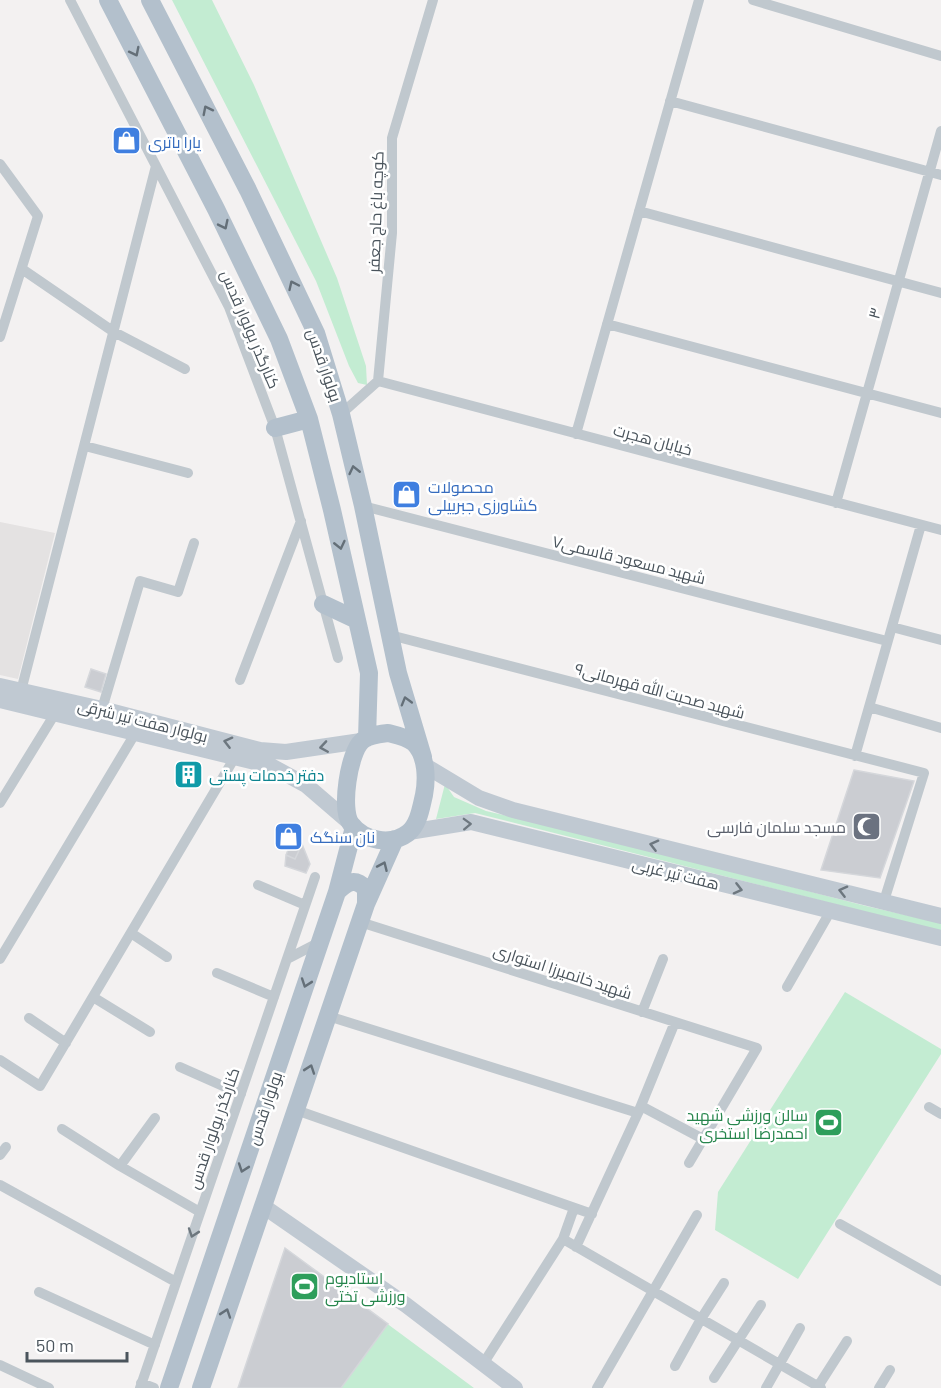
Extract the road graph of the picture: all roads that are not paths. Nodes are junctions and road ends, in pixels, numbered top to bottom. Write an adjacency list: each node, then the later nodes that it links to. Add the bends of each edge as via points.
1 (70, 0): 11 (street, کنارگذر بولوار قدس)
2 (108, 0): 26 (main road, بولوار قدس, one-way to 26, via 279,339)
3 (150, 0): 25 (main road, بولوار قدس, one-way to 3, via 316,333)
4 (433, 0): 22 (street, کوچه باغ حاج جعفر, via 392,138 392,233)
5 (699, 0): 8 (street)
6 (753, 0): 7 (street)
7 (941, 56)
8 (670, 101): 12 (street); 14 (street)
9 (941, 131): 12 (street, ۳)
10 (0, 164): 15 (street, via 38,216)
11 (156, 166): 19 (street); 27 (street, کنارگذر بولوار قدس, via 229,307)
12 (929, 172): 13 (street); 16 (street, ۳)
13 (941, 175)
14 (639, 211): 16 (street); 18 (street)
15 (22, 269): 19 (street); 20 (street)
16 (898, 281): 17 (street); 23 (street, ۳)
17 (941, 293)
18 (607, 324): 23 (street); 28 (street)
19 (114, 332): 21 (street); 29 (street)
20 (0, 337)
21 (185, 369)
22 (378, 381): 25 (street); 28 (street, خیابان هجرت)
23 (867, 393): 24 (street); 31 (street, ۳)
24 (941, 413)
25 (341, 414): 32 (main road, بولوار قدس, one-way to 25)
26 (309, 419): 27 (main road); 38 (main road, بولوار قدس, one-way to 38)
27 (275, 428): 33 (street, کنارگذر بولوار قدس)
28 (576, 434): 31 (street, خیابان هجرت)
29 (85, 446): 30 (street); 48 (street)
30 (188, 473)
31 (836, 503): 34 (street, خیابان هجرت)
32 (363, 506): 40 (main road, بولوار قدس); 42 (street, شهید مسعود قاسمی۷)
33 (300, 521): 37 (street, کنارگذر بولوار قدس); 46 (street)
34 (921, 525): 35 (street, خیابان هجرت); 39 (street)
35 (941, 530)
36 (194, 543): 51 (street, via 178,592 140,581)
37 (323, 604): 38 (main road); 43 (street, کنارگذر بولوار قدس)
38 (357, 620): 44 (main road, بولوار قدس)
39 (892, 627): 41 (street); 42 (street)
40 (390, 635): 45 (main road, بولوار قدس); 56 (street, شهید صحبت الله قهرمانی۹)
41 (941, 640)
42 (888, 641): 50 (street)
43 (338, 658)
44 (369, 673): 45 (main road, via 385,681); 55 (main road, بولوار قدس)
45 (398, 673): 58 (main road, بولوار قدس, one-way to 45)
46 (240, 680)
47 (0, 686): 48 (main road, بولوار هفت تیر شرقی)
48 (21, 691): 51 (main road, بولوار هفت تیر شرقی)
49 (0, 700): 52 (main road, بولوار هفت تیر شرقی)
50 (869, 707): 53 (street); 56 (street)
51 (102, 708): 55 (main road, بولوار هفت تیر شرقی, one-way to 51, via 286,753 260,750)
52 (56, 712): 54 (main road, بولوار هفت تیر شرقی); 59 (street)
53 (941, 728)
54 (136, 732): 57 (main road, بولوار هفت تیر شرقی); 74 (street)
55 (364, 739): 58 (main road, via 388,733 402,737 414,743); 60 (main road, via 352,758 348,781 346,805)
56 (855, 756): 65 (street, شهید صحبت الله قهرمانی۹, via 924,773)
57 (235, 757): 60 (main road, بولوار هفت تیر شرقی, via 271,766 306,785); 70 (street)
58 (423, 761): 61 (main road, via 426,786 418,817); 65 (main road, هفت تیر غربی, one-way to 58, via 513,810 479,798)
59 (0, 803)
60 (351, 824): 61 (main road, via 371,838 384,841); 64 (main road, بولوار قدس)
61 (402, 835): 67 (main road, هفت تیر غربی, one-way to 67, via 471,822); 68 (main road, بولوار قدس, one-way to 61)
62 (315, 877): 66 (street, کنارگذر بولوار قدس)
63 (258, 885): 66 (street)
64 (337, 892): 68 (main road, via 345,883 360,882 366,889); 72 (main road, بولوار قدس)
65 (884, 902): 69 (main road, هفت تیر غربی)
66 (305, 905): 75 (street, کنارگذر بولوار قدس)
67 (830, 912): 71 (main road, هفت تیر غربی); 78 (street)
68 (363, 913): 81 (street, شهید خانمیرزا استواری); 82 (main road, بولوار قدس)
69 (941, 915)
70 (131, 933): 73 (street); 79 (street)
71 (941, 938)
72 (320, 942): 75 (street); 129 (main road, بولوار قدس, one-way to 129)
73 (167, 957)
74 (0, 959)
75 (287, 959): 80 (street, کنارگذر بولوار قدس)
76 (663, 959): 81 (street)
77 (217, 973): 80 (street)
78 (787, 987)
79 (93, 997): 85 (street); 86 (street)
80 (274, 997): 89 (street, کنارگذر بولوار قدس)
81 (642, 1012): 84 (street, شهید خانمیرزا استواری)
82 (328, 1016): 91 (street); 92 (main road, بولوار قدس, one-way to 82)
83 (29, 1018): 86 (street)
84 (675, 1022): 91 (street); 96 (street, شهید خانمیرزا استواری, via 757,1048)
85 (150, 1032)
86 (66, 1043): 87 (street, via 39,1086)
87 (0, 1060)
88 (180, 1067): 89 (street)
89 (241, 1094): 102 (street, کنارگذر بولوار قدس)
90 (929, 1107): 93 (street)
91 (640, 1109): 96 (street); 103 (street)
92 (296, 1110): 100 (main road, بولوار قدس); 101 (street)
93 (941, 1114)
94 (155, 1118): 98 (street)
95 (62, 1129): 98 (street)
96 (703, 1139): 97 (street)
97 (689, 1163)
98 (120, 1166): 102 (street)
99 (0, 1185): 109 (street)
100 (263, 1206): 119 (main road, via 406,1305); 130 (main road, بولوار قدس, one-way to 100)
101 (574, 1208): 103 (street); 106 (street)
102 (200, 1212): 109 (street, کنارگذر بولوار قدس, one-way to 109)
103 (592, 1214): 107 (street)
104 (697, 1215): 111 (street)
105 (840, 1224): 108 (street)
106 (563, 1239): 107 (street); 119 (street)
107 (576, 1247): 111 (street)
108 (941, 1281)
109 (176, 1282): 118 (street, کنارگذر بولوار قدس)
110 (724, 1283): 114 (street)
111 (653, 1291): 114 (street); 132 (street)
112 (39, 1292): 118 (street)
113 (761, 1305): 116 (street)
114 (701, 1319): 116 (street); 122 (street)
115 (800, 1328): 120 (street)
116 (739, 1341): 120 (street); 124 (street)
117 (847, 1341): 126 (street)
118 (154, 1345): 125 (street, کنارگذر بولوار قدس)
119 (483, 1364): 131 (main road)
120 (780, 1364): 126 (street); 133 (street)
121 (0, 1365): 127 (street)
122 (675, 1366)
123 (890, 1370): 134 (street)
124 (714, 1378)
125 (141, 1385): 128 (street)
126 (819, 1387)
127 (49, 1388)
128 (154, 1388)
129 (169, 1388)
130 (201, 1388)
131 (515, 1388)
132 (597, 1388)
133 (766, 1388)
134 (879, 1388)

